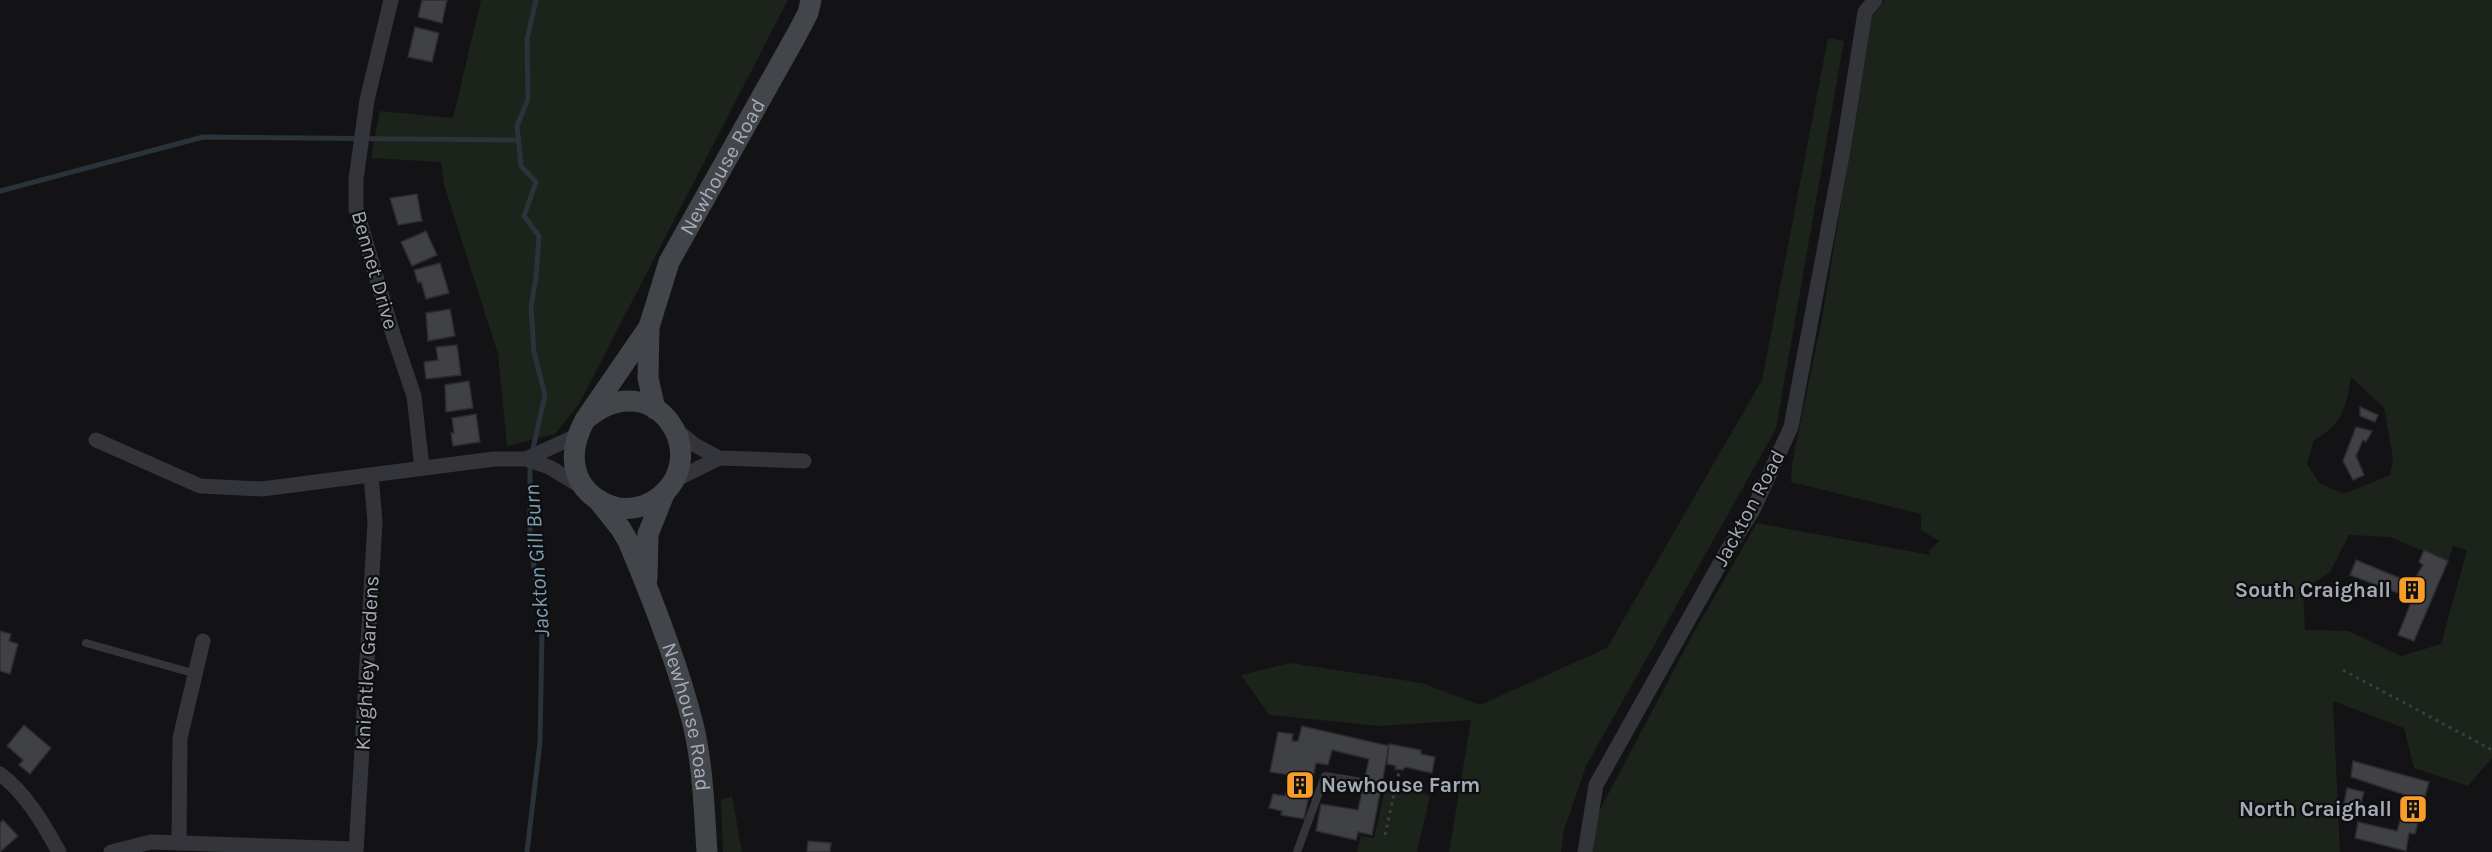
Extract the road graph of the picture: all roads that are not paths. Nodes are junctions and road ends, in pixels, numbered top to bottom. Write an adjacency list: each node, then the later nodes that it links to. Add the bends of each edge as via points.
1 (392, 0): 12 (street, Bennet Drive, via 367,100 356,179 356,209 414,396)
2 (1875, 0): 28 (street, Jackton Road, via 1865,12 1791,427 1753,510 1596,785)
3 (814, 4): 4 (street, Newhouse Road, via 669,262)
4 (649, 327): 5 (street, Newhouse Road, via 648,378); 6 (street, Newhouse Road)
5 (656, 409): 6 (street, via 633,400 615,401 598,408); 7 (street)
6 (580, 428): 10 (street); 15 (street, via 574,463)
7 (675, 429): 9 (street); 14 (street, via 681,463)
8 (96, 440): 13 (street, via 200,486 262,489)
9 (718, 458): 11 (street); 14 (street)
10 (526, 459): 12 (street); 15 (street, via 549,467)
11 (804, 460)
12 (422, 468): 13 (street)
13 (371, 475): 23 (street, Knightley Gardens, via 375,522)
14 (669, 487): 15 (street, via 650,503 633,508 614,507); 16 (street, Newhouse Road, via 648,534)
15 (591, 494): 16 (street, Newhouse Road, via 621,529)
16 (647, 586): 26 (street, Newhouse Road, via 693,724 704,792)
17 (204, 641): 19 (street)
18 (86, 643): 19 (lane)
19 (196, 674): 22 (street, via 180,738)
20 (0, 774): 24 (street, via 11,782 44,825)
21 (1357, 781): 27 (lane, via 1324,776)
22 (179, 843): 23 (street); 25 (street, via 151,843)
23 (356, 850)
24 (59, 852)
25 (111, 852)
26 (707, 852)
27 (1297, 852)
28 (1585, 852)

